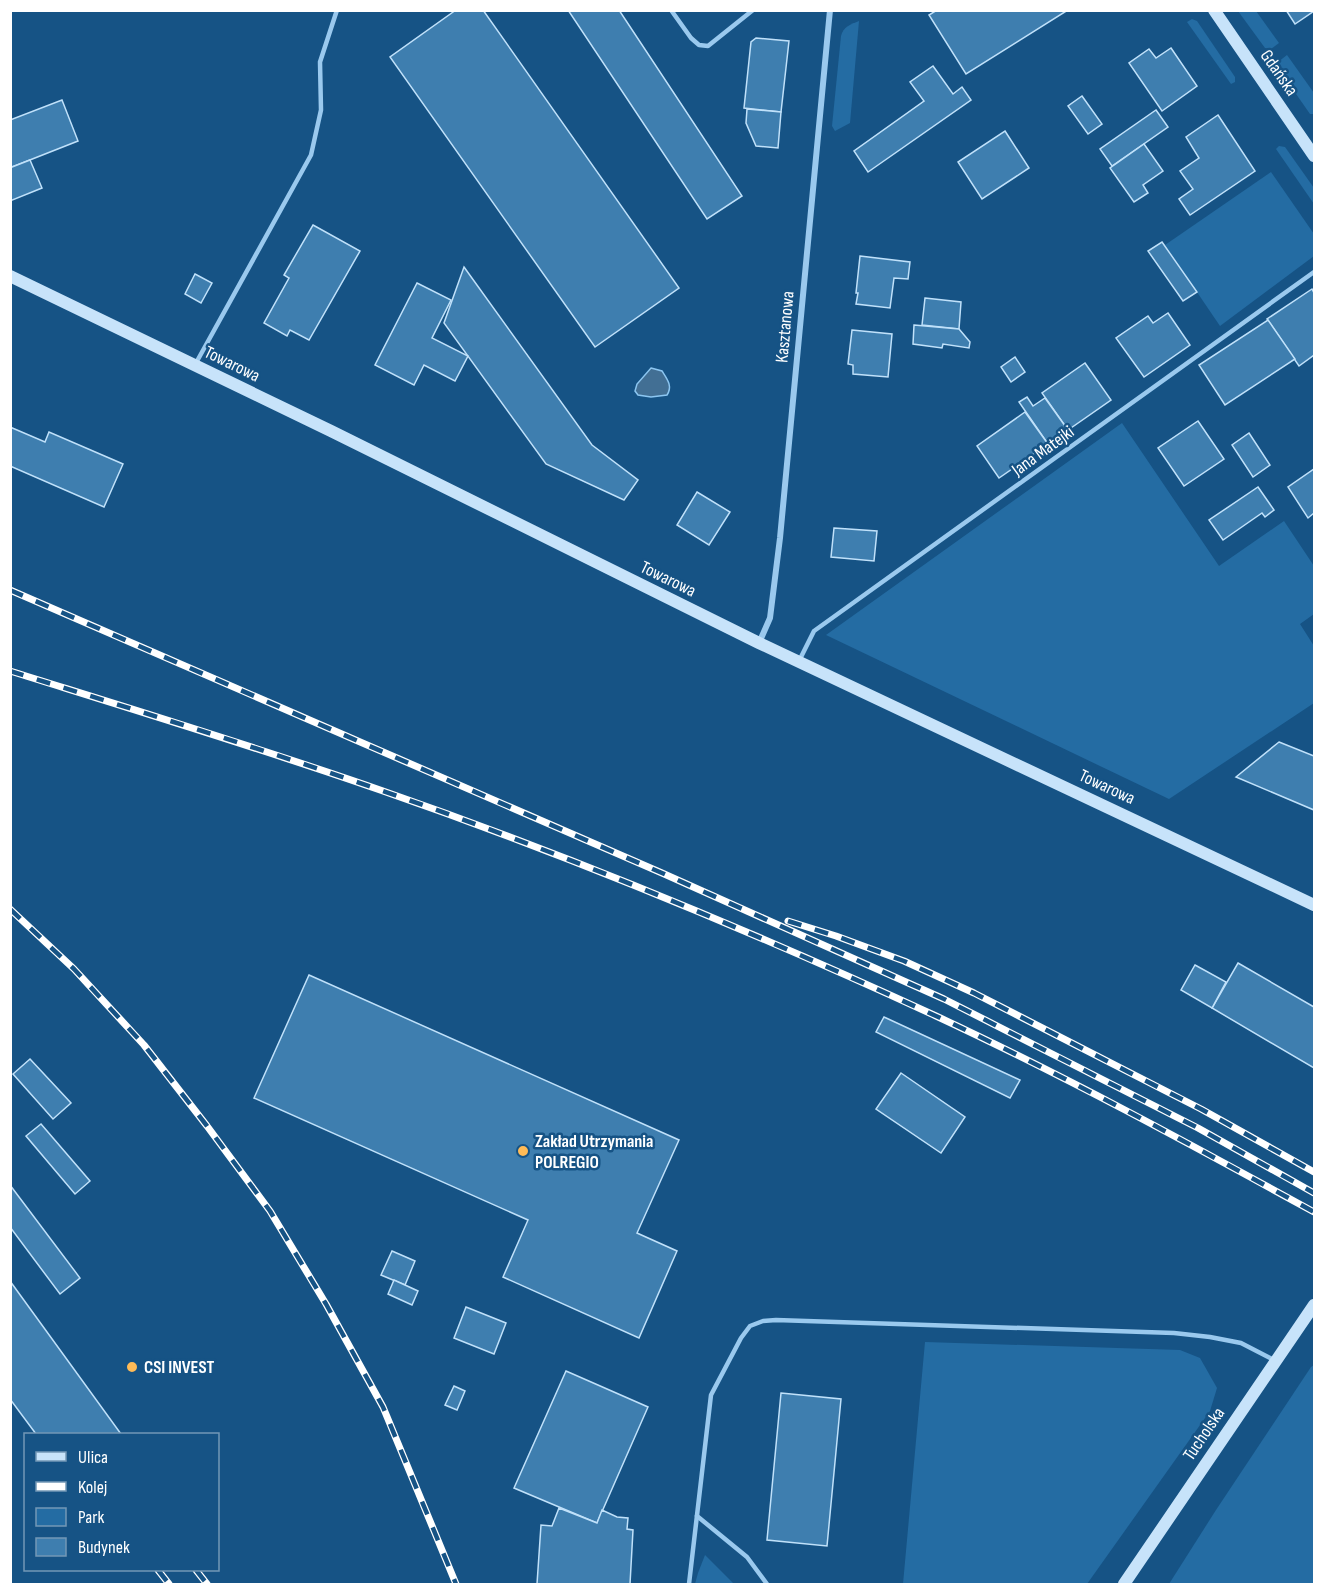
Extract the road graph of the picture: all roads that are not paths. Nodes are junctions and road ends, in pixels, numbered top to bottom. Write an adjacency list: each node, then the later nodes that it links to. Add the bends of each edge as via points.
1 (337, 10): 9 (lane, via 320,62 321,110 312,156)
2 (671, 10): 3 (lane, via 691,38 708,46)
3 (753, 10)
4 (830, 10): 10 (street, Kasztanowa, via 780,538 770,618)
5 (1214, 10): 6 (street, Gdańska)
6 (1314, 156)
7 (1314, 272): 11 (lane, Jana Matejki, via 814,631)
8 (10, 276): 9 (street, Towarowa)
9 (194, 366): 10 (street, Towarowa)
10 (759, 643): 11 (street, Towarowa)
11 (798, 662): 12 (street, Towarowa)
12 (1314, 905)
13 (1314, 1305): 14 (street, Tucholska)
14 (1276, 1361): 15 (lane, via 1241,1343 1174,1333 763,1321 750,1326 741,1338 711,1395); 18 (street, Tucholska)
15 (697, 1516): 16 (lane); 17 (lane, via 747,1557)
16 (689, 1584)
17 (767, 1584)
18 (1124, 1584)

